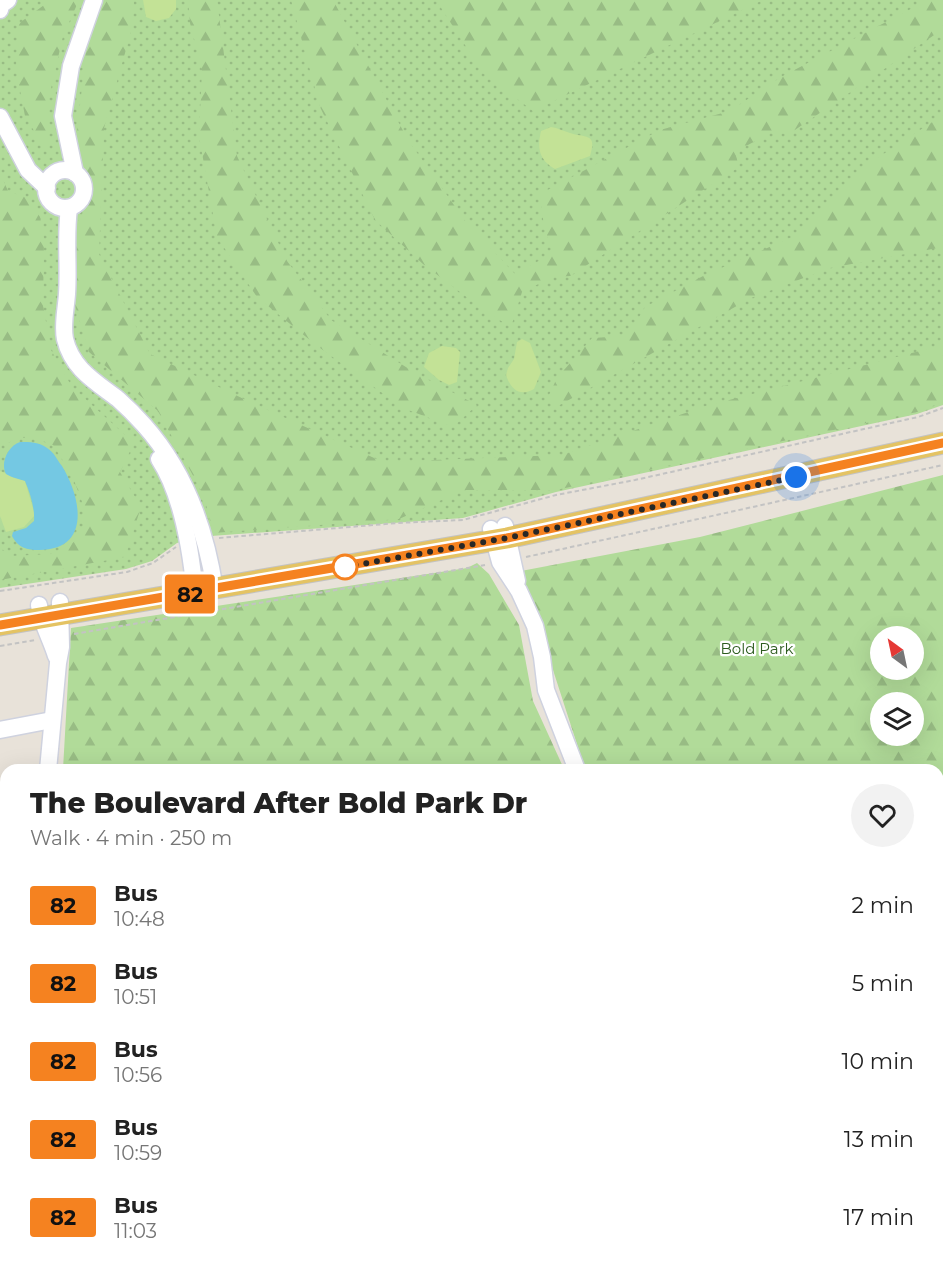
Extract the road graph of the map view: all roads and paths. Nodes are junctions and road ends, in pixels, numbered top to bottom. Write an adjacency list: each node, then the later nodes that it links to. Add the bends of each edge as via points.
1 (1, 0): 4 (street)
2 (8, 0): 4 (street)
3 (94, 0): 7 (street, via 71,66 63,116)
4 (1, 5): 5 (street)
5 (0, 10)
6 (0, 117): 8 (street, via 28,170)
7 (68, 172): 8 (street, via 51,177); 9 (street, via 80,177 84,189 80,201)
8 (47, 188): 9 (street, via 50,200)
9 (65, 208): 14 (street, via 59,300 63,343 77,372 144,435 163,465)
10 (943, 408): 14 (path, via 918,417 556,495 463,520)
11 (943, 434): 13 (main road)
12 (943, 443): 13 (main road)
13 (499, 534): 15 (main road); 23 (street, via 535,626 546,690)
14 (196, 541): 15 (street); 16 (path, via 178,545 153,563 127,572)
15 (204, 585): 17 (main road)
16 (0, 591)
17 (50, 610): 18 (main road); 19 (main road); 20 (street, via 61,647)
18 (0, 611)
19 (0, 625)
20 (52, 720): 21 (street); 22 (street)
21 (0, 730)
22 (48, 764)
23 (575, 764)

